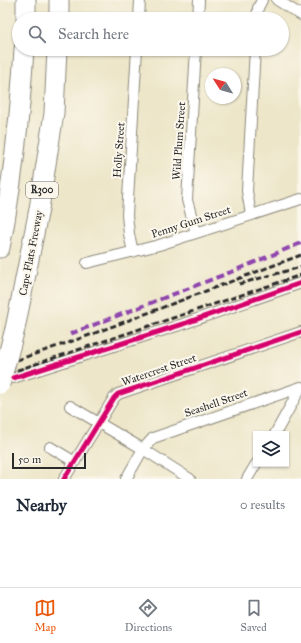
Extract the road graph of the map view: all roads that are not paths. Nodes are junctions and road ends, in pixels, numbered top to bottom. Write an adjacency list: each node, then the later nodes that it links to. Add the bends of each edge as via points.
1 (26, 0): 7 (highway)
2 (60, 0): 8 (highway)
3 (140, 0): 9 (street)
4 (199, 0): 10 (street)
5 (262, 0): 11 (street)
6 (277, 0): 12 (street)
7 (26, 12)
8 (59, 12)
9 (139, 12)
10 (198, 12)
11 (258, 12)
12 (301, 15)
13 (24, 56): 21 (highway, R300, via 20,113)
14 (58, 56): 26 (highway, Cape Flats Freeway / R300, bridge, via 54,113)
15 (137, 56): 22 (street, Holly Street, via 127,215)
16 (196, 56): 20 (street, Wild Plum Street, via 187,200)
17 (255, 56): 19 (street, via 247,191)
18 (301, 199): 19 (street, Penny Gum Street)
19 (251, 215): 20 (street, Penny Gum Street)
20 (196, 233): 22 (street, Penny Gum Street)
21 (0, 248)
22 (133, 252): 23 (street, Penny Gum Street)
23 (87, 263)
24 (301, 283): 26 (street)
25 (301, 332): 29 (street, Watercrest Street, via 123,392 114,398)
26 (7, 381)
27 (301, 387): 30 (street); 32 (street, Seashell Street, via 158,436)
28 (70, 406): 29 (street)
29 (98, 423): 32 (street); 33 (street, Watercrest Street)
30 (276, 431)
31 (50, 447): 33 (street)
32 (143, 449): 36 (street, Seashell Street); 37 (street)
33 (74, 462): 35 (street, Watercrest Street)
34 (254, 467): 38 (street)
35 (64, 479)
36 (126, 479)
37 (190, 479)
38 (248, 479)

